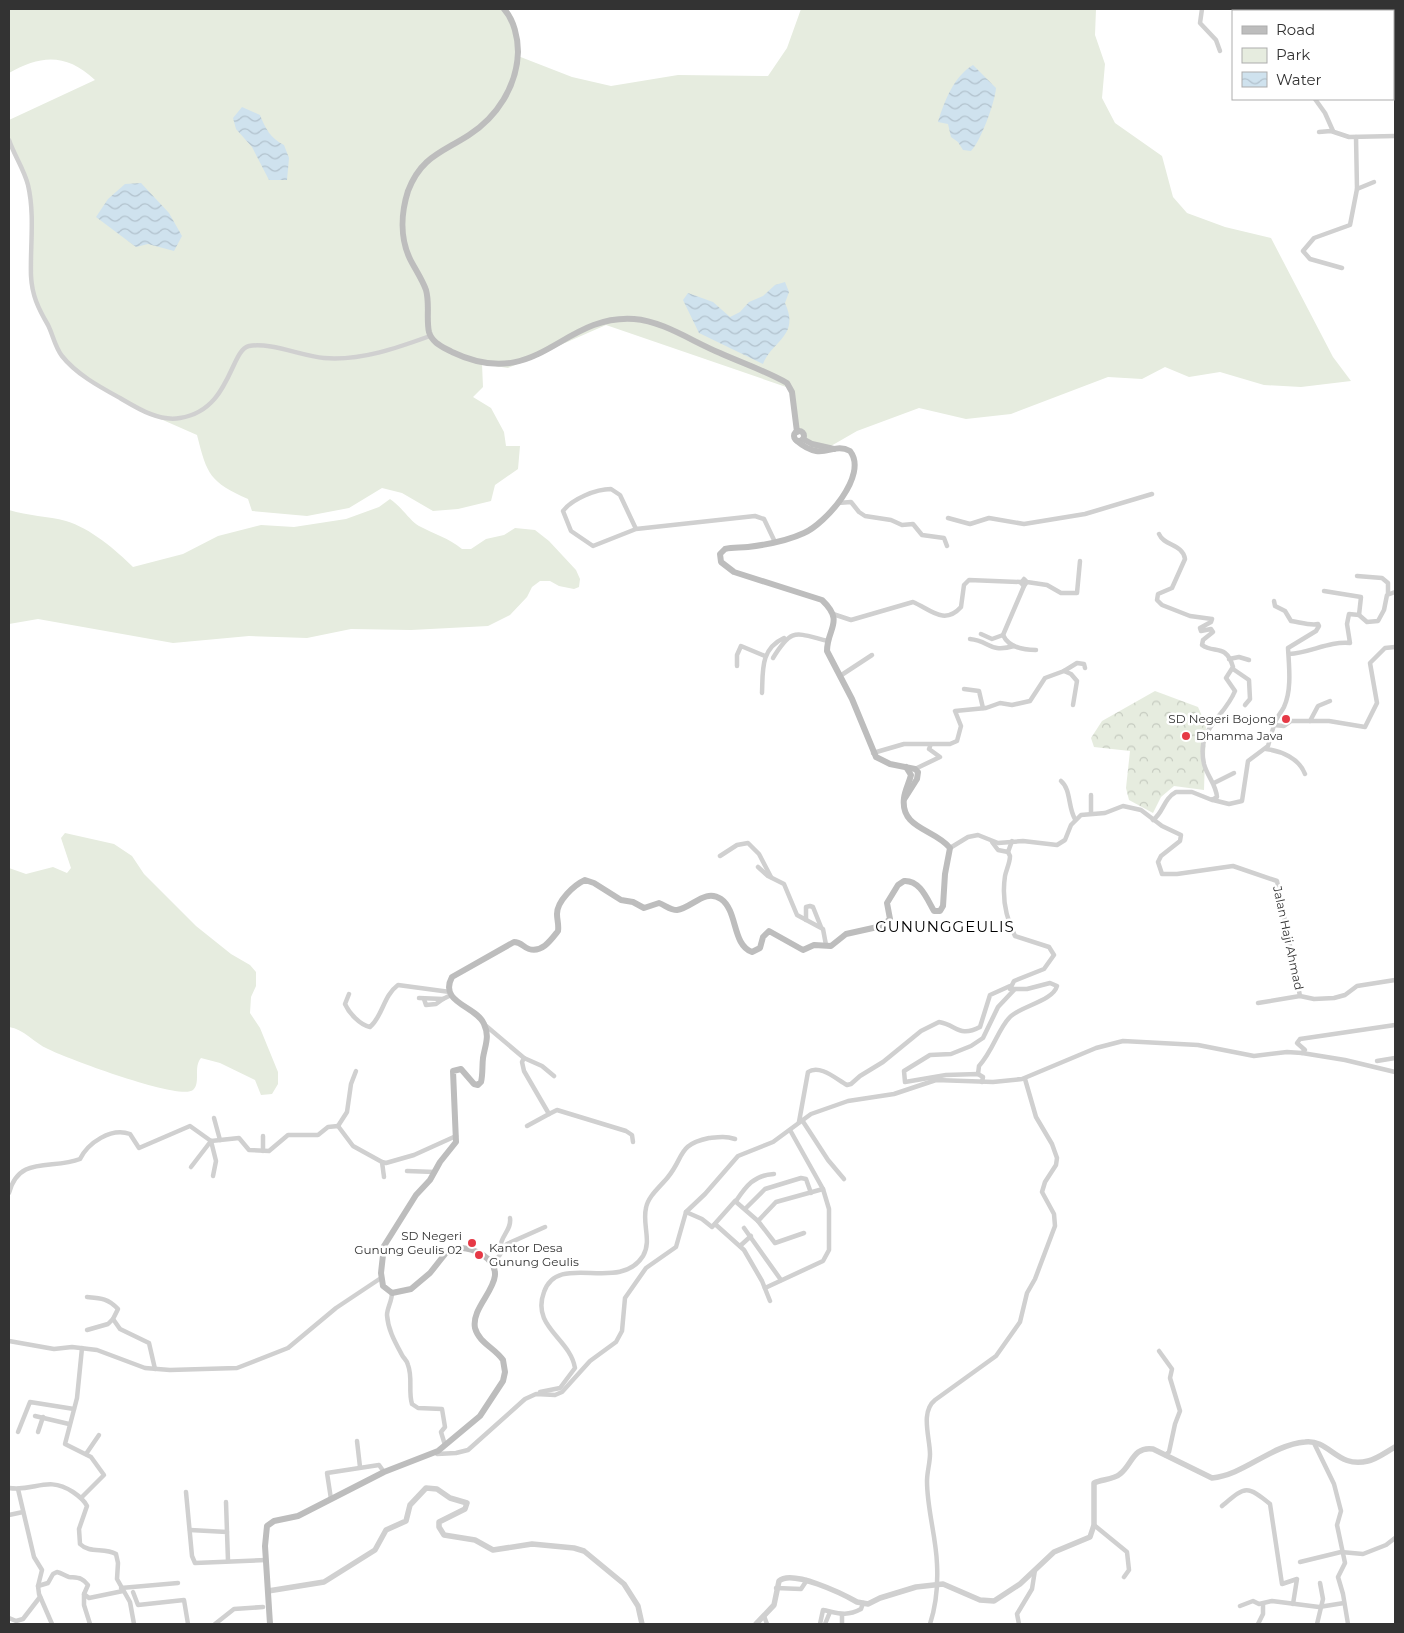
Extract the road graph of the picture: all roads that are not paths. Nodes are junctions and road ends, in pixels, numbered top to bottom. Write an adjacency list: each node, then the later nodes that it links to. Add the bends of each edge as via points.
1 (504, 9): 13 (main road, via 515,31 518,56 513,81 494,114 423,164 413,180 405,204 402,221 407,251 426,292)
2 (1202, 9): 3 (street, via 1200,23 1216,40)
3 (1220, 50)
4 (1316, 100): 5 (street)
5 (1333, 131): 6 (street); 8 (street)
6 (1319, 132)
7 (1395, 136): 8 (street)
8 (1356, 137): 11 (street)
9 (9, 140): 13 (street, via 29,190 31,276 39,312 61,355 75,370 140,410 172,419 204,409 222,392 237,358 248,346 342,358 380,353)
10 (1374, 182): 11 (street)
11 (1357, 189): 12 (street, via 1350,225 1314,238 1304,250 1310,259)
12 (1342, 268)
13 (430, 336): 15 (main road, via 439,346 455,353 486,363 507,364 526,360 602,323 621,319 648,321 787,384 792,392 797,432 794,436 815,445 849,450 854,461 853,480)
14 (1152, 494): 16 (street, via 1085,514 1024,524 989,518 970,524)
15 (838, 503): 19 (main road, via 807,532); 20 (street, via 851,502 865,516 902,525 913,524 922,535 944,538)
16 (948, 518)
17 (636, 529): 17 (street, via 593,546 571,531 563,511 587,495 611,489 620,495); 19 (street, via 760,516 766,521)
18 (1159, 534): 42 (street, via 1183,552 1186,559 1172,588 1157,595 1158,602 1191,616 1211,618 1211,622 1200,628 1201,631 1210,629 1213,632 1202,645 1221,650)
19 (774, 540): 28 (main road, via 755,546 725,548 720,554 720,562 734,572 822,600)
20 (947, 546)
21 (1080, 561): 23 (street, via 1077,593 1061,593 1047,585)
22 (1357, 576): 26 (street, via 1382,578 1388,583)
23 (1024, 583): 28 (street, via 969,580 964,585 961,607 942,616 914,602 851,620); 31 (street)
24 (1324, 591): 29 (street, via 1361,597)
25 (1395, 592): 26 (street)
26 (1388, 593): 29 (street, via 1379,620 1367,622)
27 (1274, 601): 38 (street, via 1275,606 1285,611 1292,621 1318,625 1316,631 1288,647)
28 (833, 614): 34 (main road, via 834,626)
29 (1359, 615): 38 (street, via 1351,613 1348,618 1349,643 1320,645)
30 (982, 634): 31 (street, via 992,640)
31 (1003, 636): 35 (street)
32 (785, 638): 34 (street, via 804,635); 40 (street, via 774,644); 41 (street)
33 (970, 639): 35 (street, via 994,649)
34 (828, 640): 48 (main road, via 827,651)
35 (1014, 646): 37 (street)
36 (1395, 648): 55 (street, via 1385,648 1370,663 1377,703 1366,726)
37 (1036, 650)
38 (1289, 654): 56 (street, via 1286,699)
39 (872, 655): 48 (street)
40 (765, 656): 44 (street, via 740,646); 50 (street)
41 (773, 658)
42 (1230, 659): 43 (street); 46 (street)
43 (1249, 660)
44 (737, 666)
45 (1085, 668): 47 (street, via 1077,662)
46 (1233, 669): 53 (street, via 1249,680 1250,699); 65 (street, via 1226,678 1234,686 1235,693 1204,737 1204,763)
47 (1064, 671): 52 (street, via 1077,681); 54 (street, via 1045,678 1030,701)
48 (840, 676): 59 (main road)
49 (964, 689): 54 (street, via 979,691)
50 (762, 693)
51 (1330, 701): 55 (street, via 1318,706)
52 (1073, 705)
53 (1245, 705)
54 (983, 708): 57 (street, via 955,711 960,726 957,741)
55 (1310, 721): 56 (street)
56 (1274, 725): 58 (street)
57 (931, 744): 59 (street, via 904,744); 61 (street, via 929,749 940,756)
58 (1266, 749): 63 (street, via 1281,751 1301,765); 67 (street, via 1248,761 1242,801 1229,804)
59 (873, 754): 60 (main road, via 884,762)
60 (906, 767): 61 (main road); 68 (main road, via 911,775)
61 (916, 768): 68 (main road, via 917,779)
62 (1234, 773): 65 (street)
63 (1305, 774)
64 (1061, 781): 70 (street, via 1066,786)
65 (1214, 783): 67 (street, via 1217,796)
66 (1090, 795): 69 (street)
67 (1212, 800): 71 (street, via 1192,792 1176,792 1166,800 1162,812)
68 (903, 802): 74 (main road, via 905,813 913,824 939,836)
69 (1091, 813): 70 (street, Jalan Haji Ahmad); 71 (street, Jalan Haji Ahmad, via 1130,807 1141,810)
70 (1075, 820): 72 (street, via 1059,845)
71 (1153, 820): 86 (street, Jalan Haji Ahmad, via 1182,836 1158,862 1162,874 1233,866 1277,881)
72 (1012, 841): 73 (street); 75 (street)
73 (992, 842): 74 (street, via 983,836 974,836); 75 (street, via 998,850)
74 (950, 848): 81 (main road, via 940,911 934,911 915,884 902,881 887,903 890,919 886,925 852,932 833,945)
75 (1008, 852): 83 (street, via 1004,895 1012,930 1015,936 1049,947 1054,956 1044,969 1014,981)
76 (720, 856): 78 (street, via 737,845 748,843 759,854)
77 (758, 867): 78 (street)
78 (771, 877): 79 (street, via 784,884 797,915)
79 (806, 920): 80 (street); 80 (street, via 806,908 814,907)
80 (821, 927): 81 (street)
81 (826, 945): 85 (main road, via 814,944 800,950 770,931 763,936 760,948 751,951 742,944 728,907 719,898 707,896 678,910 659,902 644,908 621,900 585,880 561,903 557,913 558,931 544,946 529,949 514,942 458,972 450,980)
82 (1395, 980): 86 (street, via 1357,986 1334,998)
83 (1012, 988): 99 (street, via 1050,983 1057,986 1050,996 1008,1018 989,1055 979,1066); 99 (street, via 983,1038 951,1054 930,1055 904,1071 904,1078 911,1083 928,1078); 105 (street, via 990,995 980,1027 962,1032 939,1022 921,1031 851,1084 847,1085 820,1069 810,1070)
84 (350, 994): 85 (street, via 345,1004 347,1009 370,1027 376,1022 390,992 398,985)
85 (450, 994): 88 (street); 91 (main road)
86 (1300, 996): 89 (street, Jalan Haji Ahmad)
87 (435, 999): 88 (street); 90 (street); 90 (street, via 421,998 426,1005)
88 (443, 999): 90 (street)
89 (1258, 1003)
90 (432, 1005)
91 (485, 1025): 94 (street); 110 (main road, via 488,1042 480,1084 474,1084 460,1069 452,1073)
92 (1395, 1025): 93 (street, via 1300,1039 1297,1043 1305,1050)
93 (1302, 1053): 98 (street); 101 (street, via 1254,1056 1189,1044 1123,1041 1096,1048)
94 (524, 1058): 100 (street); 103 (street, via 524,1071)
95 (1395, 1058): 96 (street)
96 (1377, 1061)
97 (356, 1071): 106 (street, via 347,1112)
98 (1395, 1072)
99 (978, 1074): 102 (street, via 983,1077)
100 (554, 1076)
101 (1025, 1079): 102 (street); 191 (street, via 1036,1116 1056,1152 1056,1166 1042,1192 1055,1218 1055,1226 1028,1293 1022,1319 1009,1340 996,1356 935,1400 929,1408 927,1482 936,1546)
102 (982, 1082): 105 (street, via 932,1081 899,1093 848,1101 811,1114)
103 (549, 1114): 107 (street); 114 (street, via 557,1110 626,1131 632,1135)
104 (214, 1118): 112 (street)
105 (800, 1122): 108 (street); 123 (street)
106 (338, 1126): 115 (street, via 328,1127 318,1135 288,1135 272,1150); 116 (street, via 353,1146)
107 (527, 1126)
108 (790, 1130): 124 (street); 129 (street, via 770,1144 735,1158)
109 (263, 1136): 115 (street)
110 (456, 1136): 116 (street, via 408,1157); 119 (main road, via 456,1143)
111 (735, 1139): 152 (street, via 721,1136 692,1142 686,1147 674,1170 647,1204 646,1248 633,1268 614,1274 571,1272 548,1283 542,1298 542,1316 568,1351 575,1370 560,1388)
112 (220, 1140): 113 (street); 115 (street, via 239,1138 249,1150)
113 (211, 1142): 117 (street); 121 (street, via 216,1161); 125 (street, via 190,1126 139,1148 130,1134 113,1133 92,1143 80,1159 26,1168 12,1183)
114 (633, 1142)
115 (263, 1151)
116 (382, 1162): 122 (street)
117 (191, 1166)
118 (407, 1171): 119 (street)
119 (435, 1172): 140 (main road, via 416,1194 384,1246)
120 (774, 1174): 127 (street, via 763,1174 754,1179)
121 (213, 1176)
122 (384, 1177)
123 (844, 1179)
124 (823, 1189): 126 (street); 141 (street, via 830,1212 827,1257)
125 (9, 1193)
126 (811, 1193): 128 (street, via 806,1179 801,1178 764,1189); 131 (street, via 776,1202)
127 (736, 1202): 128 (street); 132 (street)
128 (745, 1209): 131 (street)
129 (686, 1212): 132 (street, via 712,1227); 152 (street, via 676,1247 646,1268 625,1298 618,1340 590,1361 562,1392)
130 (510, 1218): 138 (street, via 510,1225 502,1236)
131 (758, 1220): 135 (street, via 775,1243)
132 (715, 1224): 137 (street)
133 (545, 1227): 138 (street, via 507,1244)
134 (744, 1228): 136 (street)
135 (804, 1234)
136 (751, 1236): 137 (street); 141 (street)
137 (740, 1246): 142 (street)
138 (502, 1251): 139 (street)
139 (493, 1265): 143 (main road, via 479,1252 451,1248 417,1285 407,1291); 162 (main road, via 494,1282 477,1311 475,1325 480,1339 503,1360 504,1376 478,1419)
140 (381, 1278): 143 (main road, via 384,1288); 151 (street, via 333,1310 290,1347 248,1365 226,1369)
141 (781, 1280): 142 (street)
142 (765, 1288): 145 (street)
143 (392, 1293): 162 (street, via 387,1311 389,1325 393,1340 399,1344 408,1364 412,1404 418,1408 442,1409 445,1427 441,1432)
144 (86, 1297): 146 (street, via 110,1301 118,1309)
145 (770, 1302)
146 (113, 1318): 147 (street, via 106,1325); 151 (street, via 120,1329 149,1343)
147 (87, 1330)
148 (9, 1341): 149 (street, via 54,1349)
149 (82, 1348): 151 (street); 153 (street)
150 (1159, 1351): 166 (street, via 1172,1369 1170,1378 1180,1412 1169,1452)
151 (156, 1369)
152 (536, 1394): 165 (street, via 513,1407 468,1450)
153 (74, 1409): 156 (street); 157 (street, via 30,1402)
154 (36, 1416): 155 (street)
155 (43, 1417): 156 (street); 158 (street)
156 (69, 1424): 164 (street, via 65,1444)
157 (18, 1432)
158 (38, 1432)
159 (99, 1435): 164 (street)
160 (357, 1441): 167 (street)
161 (1313, 1442): 163 (street, via 1341,1460 1350,1462 1368,1461); 166 (street, via 1269,1453 1216,1478); 182 (street, via 1334,1484 1340,1506)
162 (445, 1445): 165 (main road)
163 (1395, 1447)
164 (86, 1454): 172 (street, via 104,1475)
165 (434, 1454): 168 (main road)
166 (1165, 1455): 178 (street, via 1153,1449 1142,1450 1132,1457 1120,1475 1094,1482)
167 (360, 1467): 168 (street, via 379,1465); 173 (street, via 328,1473)
168 (384, 1472): 173 (main road)
169 (9, 1488): 170 (street)
170 (18, 1489): 172 (street, via 52,1483); 176 (street)
171 (186, 1492): 179 (street)
172 (81, 1498): 194 (street, via 87,1506 79,1529 80,1544 86,1549 116,1554 117,1579)
173 (331, 1499): 183 (main road, via 298,1516 268,1525)
174 (226, 1502): 180 (street)
175 (1222, 1506): 202 (street, via 1243,1490 1251,1490 1270,1504 1282,1584 1297,1579)
176 (23, 1512): 177 (street); 192 (street, via 34,1557 42,1570)
177 (9, 1514)
178 (1094, 1525): 186 (street, via 1090,1537 1054,1552); 187 (street, via 1127,1552 1129,1570)
179 (190, 1530): 180 (street); 184 (street, via 195,1563)
180 (227, 1532): 184 (street)
181 (1395, 1538): 182 (street, via 1363,1554)
182 (1341, 1552): 185 (street); 200 (street, via 1344,1563 1338,1577)
183 (266, 1560): 184 (street); 195 (main road)
184 (228, 1561)
185 (1300, 1562)
186 (1035, 1570): 191 (street, via 1012,1591 989,1602 949,1586); 223 (street, via 1032,1590 1017,1614)
187 (1124, 1577)
188 (807, 1580): 193 (street, via 801,1588); 193 (street, via 783,1578); 199 (street)
189 (178, 1583): 194 (street)
190 (1320, 1583): 205 (street)
191 (936, 1585): 199 (street, via 916,1587 872,1603); 222 (street)
192 (38, 1586): 197 (street, via 59,1572 85,1581 88,1585); 198 (street)
193 (776, 1588): 208 (street, via 774,1605)
194 (122, 1589): 197 (street, via 92,1598); 212 (street, via 130,1602)
195 (268, 1591): 215 (main road); 216 (street, via 321,1584 361,1561 378,1548 386,1530 406,1522 410,1504 426,1488 432,1488 467,1504 465,1509 439,1522 439,1529 444,1535 475,1540 493,1550 532,1544 584,1551 624,1584 638,1606)
196 (134, 1592): 213 (street, via 138,1605 184,1600)
197 (84, 1594): 211 (street)
198 (40, 1597): 209 (street, via 24,1619 16,1621); 210 (street)
199 (863, 1603): 207 (street, via 861,1609)
200 (1344, 1603): 205 (street); 226 (street)
201 (1263, 1604): 202 (street, via 1272,1601); 203 (street, via 1253,1601); 224 (street)
202 (1293, 1604): 205 (street)
203 (1240, 1606)
204 (263, 1607): 214 (street, via 234,1609)
205 (1322, 1607): 225 (street)
206 (830, 1612): 207 (street); 219 (street, via 822,1612); 220 (street)
207 (842, 1615): 221 (street)
208 (764, 1616): 217 (street); 218 (street)
209 (9, 1618)
210 (52, 1624)
211 (90, 1624)
212 (134, 1624)
213 (188, 1624)
214 (215, 1624)
215 (270, 1624)
216 (642, 1624)
217 (756, 1624)
218 (768, 1624)
219 (820, 1624)
220 (825, 1624)
221 (842, 1624)
222 (930, 1624)
223 (1019, 1624)
224 (1258, 1624)
225 (1317, 1624)
226 (1348, 1624)

